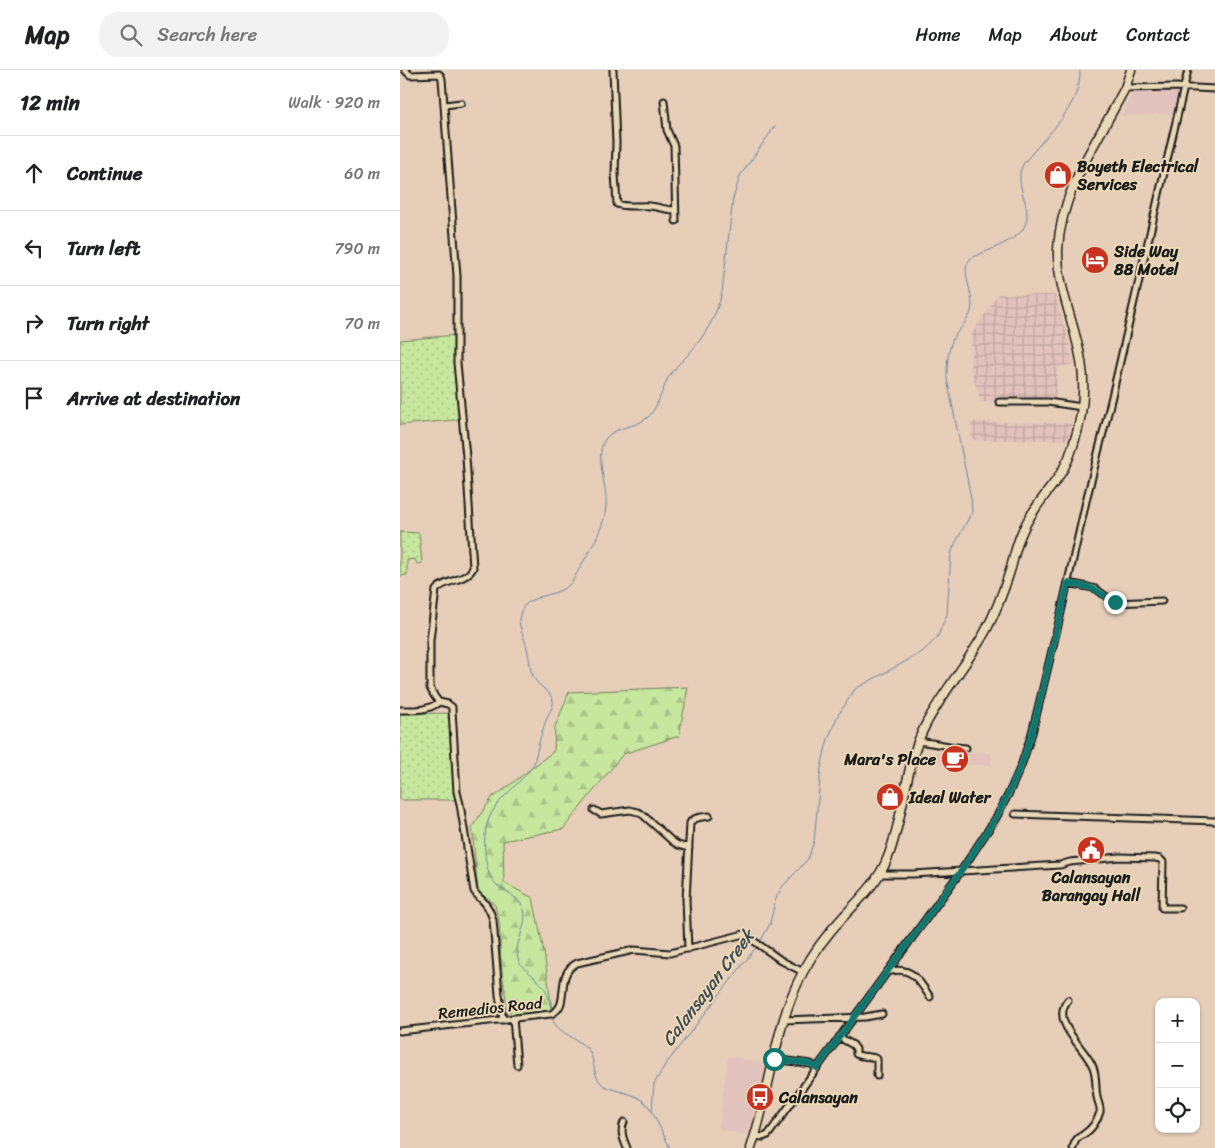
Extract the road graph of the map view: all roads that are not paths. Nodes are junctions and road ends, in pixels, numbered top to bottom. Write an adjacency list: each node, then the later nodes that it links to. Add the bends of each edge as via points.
1 (613, 70): 12 (street, via 617,204)
2 (1131, 70): 6 (highway)
3 (1188, 70): 7 (street)
4 (437, 71): 5 (street, via 410,75); 11 (street, via 441,76)
5 (404, 72)
6 (1124, 88): 7 (street); 15 (highway, via 1075,181 1060,232 1060,275 1082,363)
7 (1184, 88): 8 (street); 16 (street)
8 (1215, 89)
9 (664, 101): 12 (street, via 667,130 674,146)
10 (461, 103): 11 (street)
11 (444, 105): 18 (street, via 458,276 457,363 473,568 467,575 438,587 435,595 430,640 430,688)
12 (675, 210): 13 (street)
13 (676, 222)
14 (999, 402): 15 (street, via 1048,402)
15 (1082, 407): 20 (highway, via 1070,454 1023,530 1004,590 985,631 933,710)
16 (1068, 583): 17 (street, via 1096,590 1115,602); 27 (street, via 1021,766 996,818)
17 (1162, 601)
18 (440, 702): 19 (street, via 429,708); 38 (street, via 452,707 457,792 474,891 490,910 493,920)
19 (400, 710)
20 (918, 742): 21 (street); 28 (highway, via 894,840)
21 (966, 748)
22 (594, 810): 26 (street, via 601,814 638,812 672,841)
23 (1015, 814): 25 (street)
24 (709, 816): 26 (street, via 692,820)
25 (1215, 821)
26 (688, 848): 30 (street)
27 (961, 871): 28 (street); 29 (street, via 1060,865 1119,857 1155,858 1163,862 1162,908); 32 (street)
28 (880, 874): 31 (highway, via 822,943)
29 (1180, 908)
30 (688, 949): 31 (street, Remedios Road, via 744,934); 37 (street, Remedios Road, via 670,953 634,950 577,962 566,973 561,1004 556,1012)
31 (803, 972): 39 (highway)
32 (886, 972): 33 (street, via 897,969 914,974); 36 (street)
33 (930, 996)
34 (1068, 1000): 50 (street, via 1063,1009 1064,1021 1093,1067 1100,1106 1098,1118 1085,1134 1077,1138)
35 (882, 1014): 36 (street)
36 (854, 1016): 39 (street); 41 (street)
37 (513, 1018): 38 (street, Remedios Road); 43 (street)
38 (503, 1020): 40 (street, Remedios Road)
39 (784, 1020): 42 (highway)
40 (400, 1031)
41 (839, 1037): 44 (street); 45 (street, via 853,1045 859,1056 876,1059)
42 (774, 1059): 44 (street, via 811,1064); 47 (highway)
43 (517, 1066)
44 (817, 1068): 47 (street, via 768,1135)
45 (876, 1076)
46 (624, 1122): 48 (street, via 622,1135)
47 (755, 1136): 49 (highway)
48 (626, 1148)
49 (751, 1148)
50 (1073, 1148)

